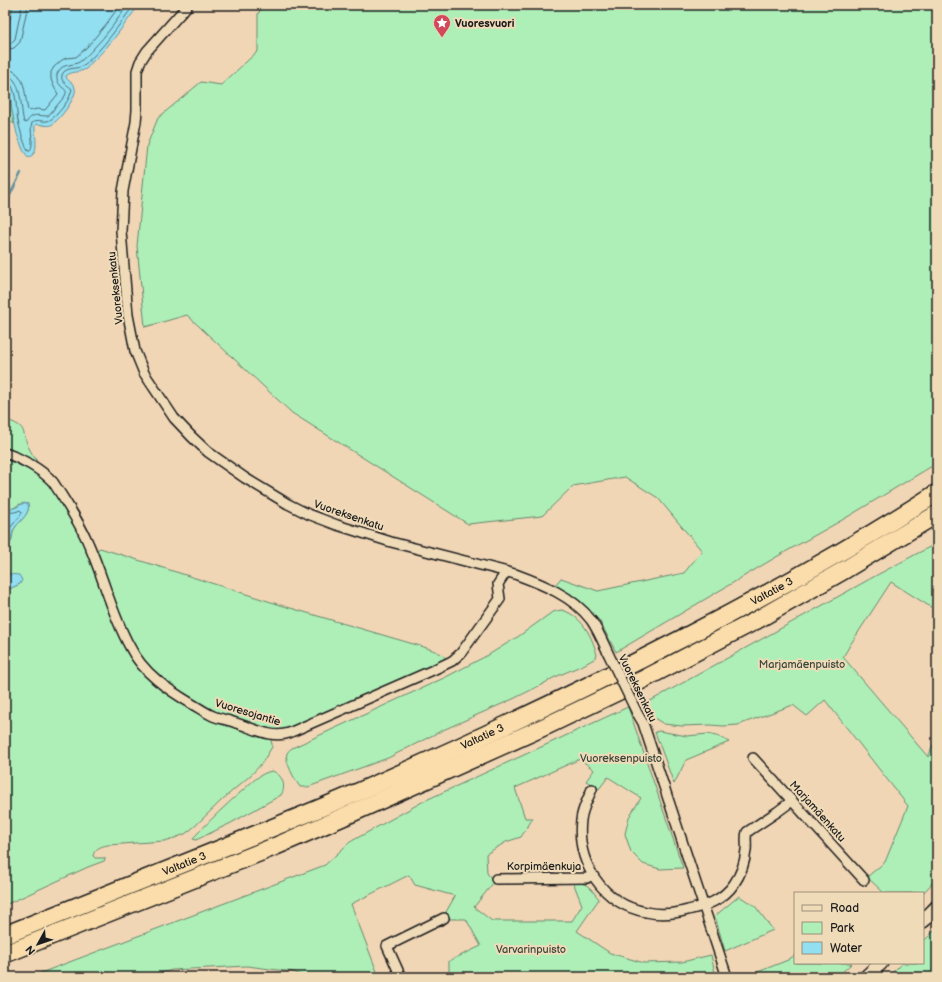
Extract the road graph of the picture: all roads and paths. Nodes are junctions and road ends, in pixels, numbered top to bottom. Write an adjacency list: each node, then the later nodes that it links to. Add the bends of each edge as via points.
1 (188, 5): 5 (street, Vuoreksenkatu, via 147,51 137,72 136,122 123,192 121,231 128,315 135,350 144,373 174,418 192,437 225,465 288,504 308,514 384,540)
2 (5, 453): 5 (street, Vuoresojantie, via 40,470 55,485 85,536 121,629 144,668 167,688 214,716 269,734 289,733 452,661 461,653 500,599 498,584)
3 (937, 493): 16 (highway, Valtatie 3, via 838,554 746,606 538,710 344,798)
4 (937, 514): 17 (highway, Valtatie 3, via 755,621 546,726 276,846)
5 (506, 572): 12 (street, Vuoreksenkatu, bridge, via 551,589 570,600 591,620 643,723)
6 (753, 758): 8 (street, Marjamäenkatu)
7 (592, 789): 9 (street, via 582,813 580,838)
8 (792, 801): 11 (street, Marjamäenkatu); 12 (street, via 747,832 745,860 738,877 726,893)
9 (592, 876): 10 (street, Korpimäenkuja); 12 (street, via 613,898 640,911 673,913)
10 (496, 879)
11 (864, 880)
12 (703, 906): 20 (street, Vuoreksenkatu)
13 (937, 907): 15 (main road)
14 (444, 918): 19 (street, via 387,946)
15 (924, 920)
16 (5, 935)
17 (5, 954)
18 (879, 964): 21 (main road)
19 (401, 977)
20 (727, 977)
21 (866, 977)

